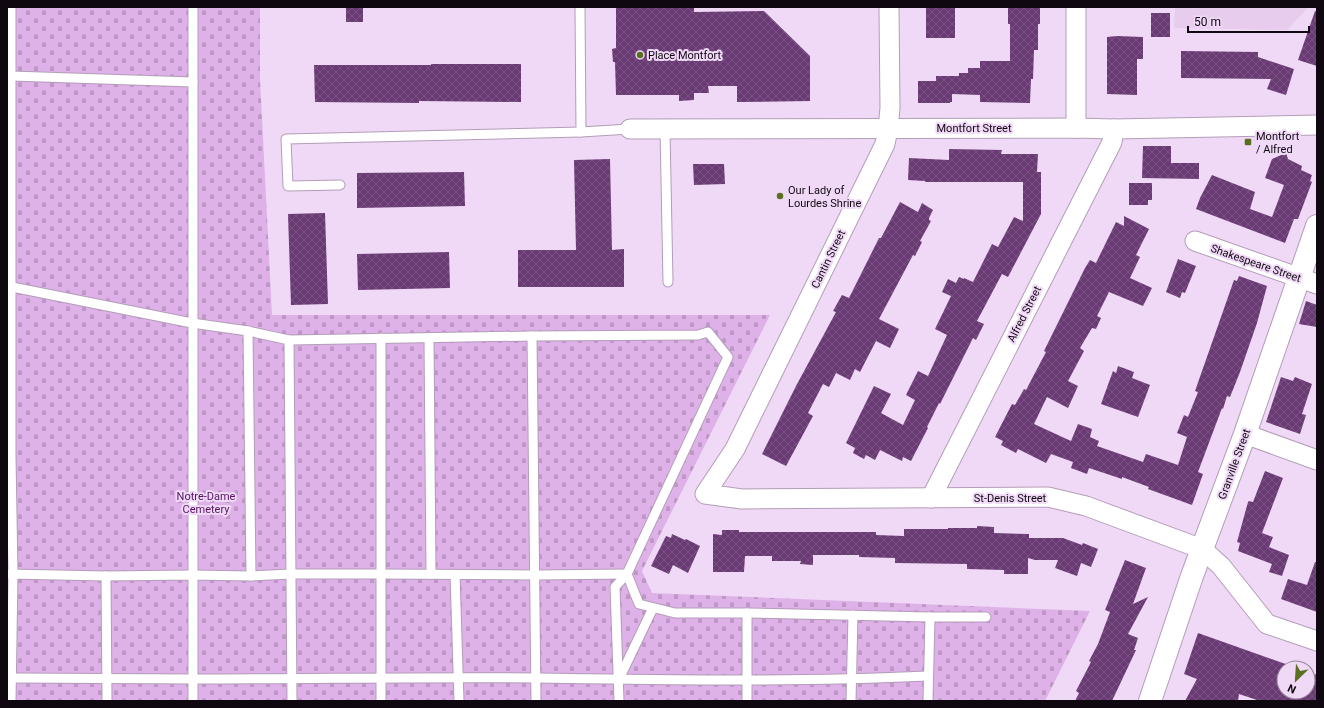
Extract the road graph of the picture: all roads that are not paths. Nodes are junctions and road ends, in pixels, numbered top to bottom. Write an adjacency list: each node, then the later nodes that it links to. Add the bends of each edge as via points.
1 (11, 7): 6 (lane)
2 (193, 7): 7 (lane)
3 (580, 7): 14 (lane)
4 (889, 7): 12 (street, Cantin Street)
5 (1076, 7): 9 (street)
6 (11, 76): 7 (lane); 20 (lane)
7 (193, 82): 21 (lane)
8 (1317, 125): 13 (street, Montfort Street)
9 (1076, 128): 12 (street, Montfort Street); 13 (street, Montfort Street)
10 (630, 129): 11 (street, Montfort Street); 14 (lane)
11 (665, 129): 12 (street, Montfort Street); 19 (lane)
12 (888, 129): 30 (street, Cantin Street, via 885,144 735,449)
13 (1114, 129): 31 (street, Alfred Street, via 1112,142)
14 (581, 132): 15 (lane, via 286,139 288,186)
15 (340, 185)
16 (1317, 226): 18 (street, Granville Street)
17 (1196, 241): 18 (street, Shakespeare Street)
18 (1308, 281): 27 (street, Granville Street)
19 (668, 282)
20 (9, 287): 21 (lane); 28 (lane)
21 (192, 323): 22 (lane); 39 (lane)
22 (248, 331): 26 (lane); 42 (lane)
23 (532, 336): 25 (lane); 38 (lane, via 698,335 708,332 728,357); 40 (lane)
24 (381, 338): 25 (lane); 26 (lane); 35 (lane)
25 (429, 338): 36 (lane)
26 (289, 340): 34 (lane)
27 (1245, 434): 29 (street); 32 (street, Granville Street)
28 (9, 455): 33 (lane)
29 (1317, 460)
30 (705, 494): 31 (street, St-Denis Street, via 742,499)
31 (931, 498): 32 (street, St-Denis Street, via 1048,497 1086,506)
32 (1202, 549): 48 (street, St-Denis Street, via 1221,566 1267,624); 72 (street, Granville Street)
33 (10, 574): 41 (lane); 49 (lane)
34 (292, 574): 35 (lane); 42 (lane); 57 (lane)
35 (380, 574): 36 (lane); 53 (lane)
36 (431, 574): 37 (lane)
37 (455, 574): 40 (lane); 54 (lane)
38 (627, 574): 40 (lane); 43 (lane, via 639,604); 59 (lane, via 615,587)
39 (192, 575): 41 (lane); 42 (lane); 56 (lane)
40 (535, 575): 55 (lane)
41 (106, 576): 52 (lane)
42 (251, 576)
43 (653, 608): 44 (lane, via 675,613); 59 (lane)
44 (747, 613): 45 (lane); 60 (lane)
45 (853, 615): 46 (lane); 58 (lane)
46 (930, 617): 47 (lane); 50 (lane)
47 (986, 618)
48 (1317, 641)
49 (9, 667): 51 (lane)
50 (928, 676): 58 (lane); 71 (lane)
51 (12, 678): 52 (lane); 61 (lane)
52 (108, 678): 56 (lane); 62 (lane)
53 (381, 678): 54 (lane); 57 (lane); 65 (lane)
54 (459, 678): 55 (lane); 66 (lane)
55 (536, 678): 59 (lane); 67 (lane)
56 (193, 679): 57 (lane); 63 (lane)
57 (292, 679): 64 (lane)
58 (852, 679): 60 (lane); 70 (lane)
59 (619, 680): 60 (lane); 68 (lane)
60 (747, 680): 69 (lane)
61 (11, 701)
62 (107, 701)
63 (193, 701)
64 (292, 701)
65 (381, 701)
66 (459, 701)
67 (536, 701)
68 (619, 701)
69 (747, 701)
70 (851, 701)
71 (928, 701)
72 (1150, 701)

